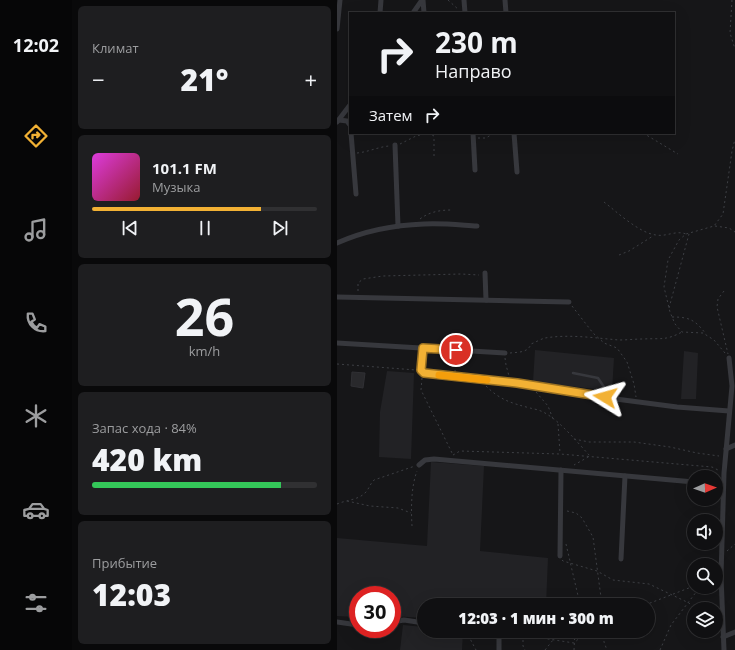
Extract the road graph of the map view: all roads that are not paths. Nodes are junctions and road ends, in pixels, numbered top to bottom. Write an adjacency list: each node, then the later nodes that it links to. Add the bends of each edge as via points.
1 (340, 0): 11 (street)
2 (381, 0): 6 (street)
3 (423, 0): 7 (street); 8 (street)
4 (464, 0): 9 (street)
5 (505, 0): 10 (street)
6 (380, 12)
7 (414, 12)
8 (424, 12)
9 (465, 12)
10 (506, 12)
11 (337, 29)
12 (349, 106): 13 (street)
13 (338, 121): 14 (street, via 347,121)
14 (349, 124)
15 (351, 134): 21 (street)
16 (514, 134): 20 (street)
17 (473, 136): 19 (street)
18 (395, 145): 22 (street)
19 (475, 170)
20 (517, 172)
21 (356, 194)
22 (397, 226): 23 (street); 24 (street)
23 (477, 226)
24 (337, 243)
25 (485, 274): 27 (street)
26 (337, 297): 27 (street)
27 (486, 300): 28 (street)
28 (569, 302)
29 (337, 343): 30 (street)
30 (423, 348): 31 (street); 34 (street, via 422,372)
31 (505, 353)
32 (729, 358): 35 (street)
33 (573, 373): 34 (lane, via 598,378 604,386)
34 (605, 397): 36 (street, via 677,407)
35 (733, 403): 36 (street)
36 (729, 410): 38 (street)
37 (735, 446): 38 (street)
38 (726, 449): 43 (street)
39 (419, 464): 40 (street, via 425,460 433,460)
40 (563, 470): 41 (street); 45 (street)
41 (625, 476): 42 (street); 46 (street)
42 (687, 481)
43 (723, 484)
44 (723, 506): 47 (street)
45 (560, 556)
46 (621, 559)
47 (722, 602)
48 (401, 621): 50 (street)
49 (337, 622): 51 (street)
50 (417, 622)
51 (349, 624)
52 (735, 632): 53 (street)
53 (723, 637): 56 (street)
54 (499, 638): 55 (street)
55 (499, 650)
56 (724, 650)

